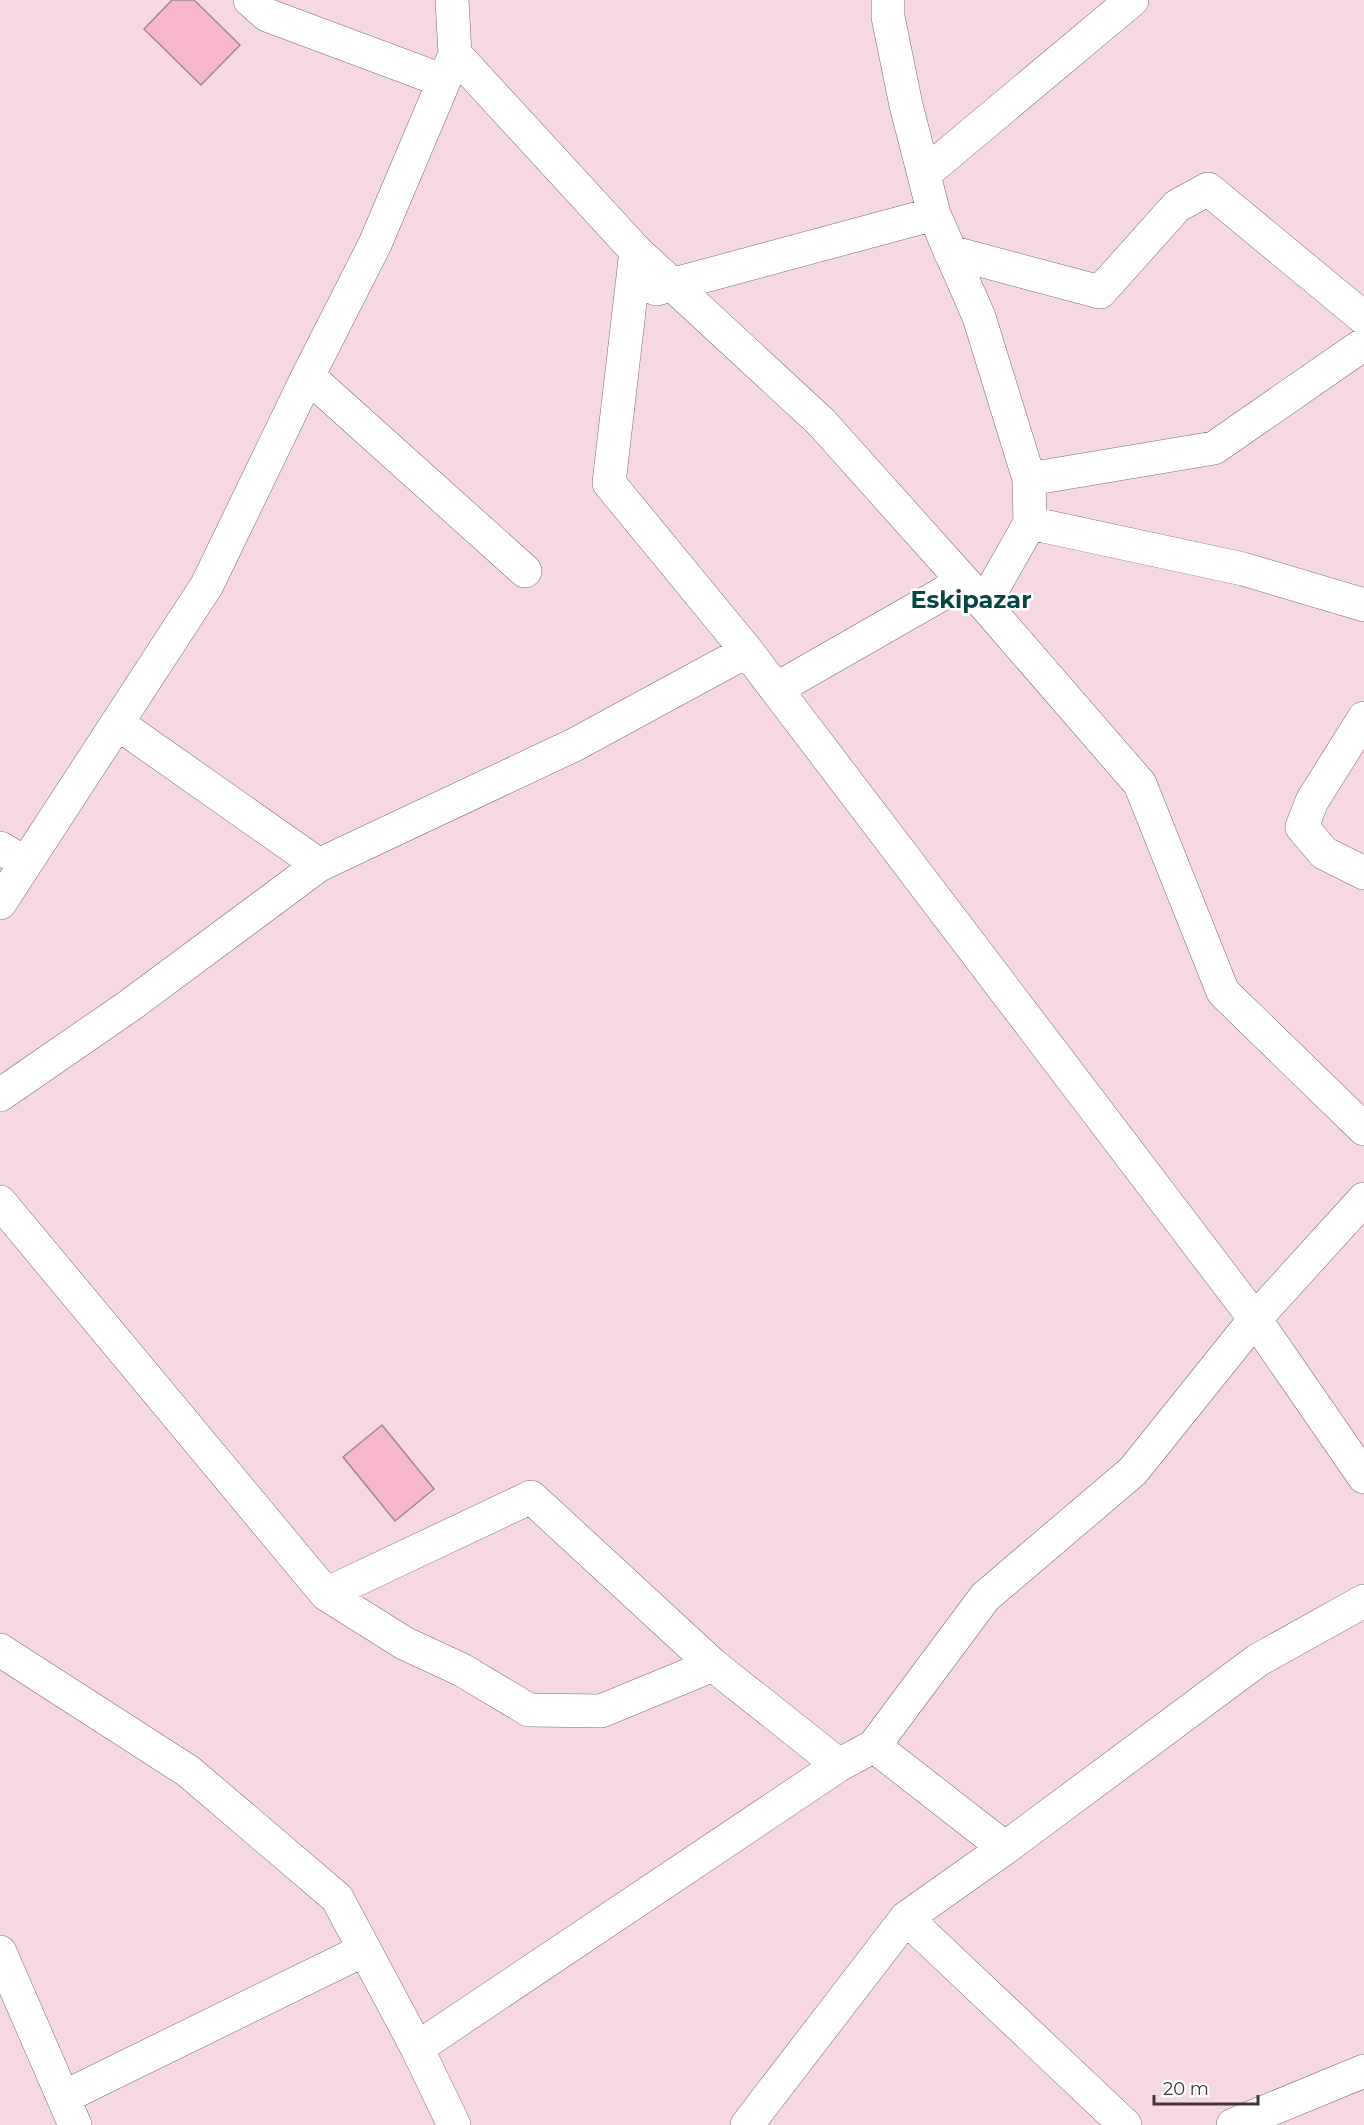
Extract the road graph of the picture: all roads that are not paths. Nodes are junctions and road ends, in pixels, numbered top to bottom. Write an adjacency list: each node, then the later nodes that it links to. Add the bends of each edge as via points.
1 (250, 0): 5 (street, via 267,15)
2 (452, 0): 5 (street)
3 (888, 0): 6 (street, via 906,105)
4 (1132, 0): 6 (street)
5 (449, 67): 8 (street); 14 (street, via 375,243)
6 (924, 174): 7 (street)
7 (934, 214): 9 (street); 10 (street)
8 (636, 251): 10 (street); 11 (street)
9 (950, 252): 12 (street, via 1100,292 1177,206 1208,189); 15 (street, via 979,316)
10 (672, 285): 11 (street); 18 (street, via 821,422)
11 (631, 294): 20 (street, via 609,483)
12 (1364, 318)
13 (1364, 344): 15 (street, via 1214,448)
14 (308, 376): 17 (street); 23 (street, via 207,585)
15 (1029, 479): 16 (street)
16 (1030, 523): 18 (street); 19 (street, via 1243,569)
17 (525, 572)
18 (973, 593): 21 (street); 29 (street, via 1140,784 1223,992)
19 (1364, 605)
20 (747, 651): 21 (street); 25 (street, via 574,745)
21 (776, 689): 32 (street)
22 (1364, 718): 26 (street, via 1311,801 1302,827 1324,853)
23 (117, 723): 24 (street); 25 (street)
24 (13, 856): 27 (street)
25 (319, 865): 28 (street, via 129,1006)
26 (1364, 873)
27 (0, 903)
28 (0, 1095)
29 (1364, 1129)
30 (1364, 1199): 32 (street)
31 (0, 1202): 34 (street)
32 (1255, 1319): 33 (street); 38 (street, via 1133,1471 984,1597)
33 (1364, 1477)
34 (326, 1594): 37 (street, via 404,1643 462,1670 530,1710 601,1711); 37 (street, via 531,1497)
35 (1364, 1601): 40 (street, via 1258,1660)
36 (0, 1650): 42 (street, via 188,1771 337,1898)
37 (713, 1665): 39 (street)
38 (874, 1746): 39 (street); 40 (street)
39 (839, 1765): 44 (street)
40 (1005, 1848): 41 (street)
41 (906, 1918): 48 (street); 49 (street)
42 (364, 1950): 44 (street); 46 (street)
43 (0, 1952): 46 (street)
44 (417, 2048): 47 (street)
45 (1364, 2071): 50 (street)
46 (70, 2111)
47 (454, 2125)
48 (747, 2125)
49 (1125, 2125)
50 (1233, 2125)

